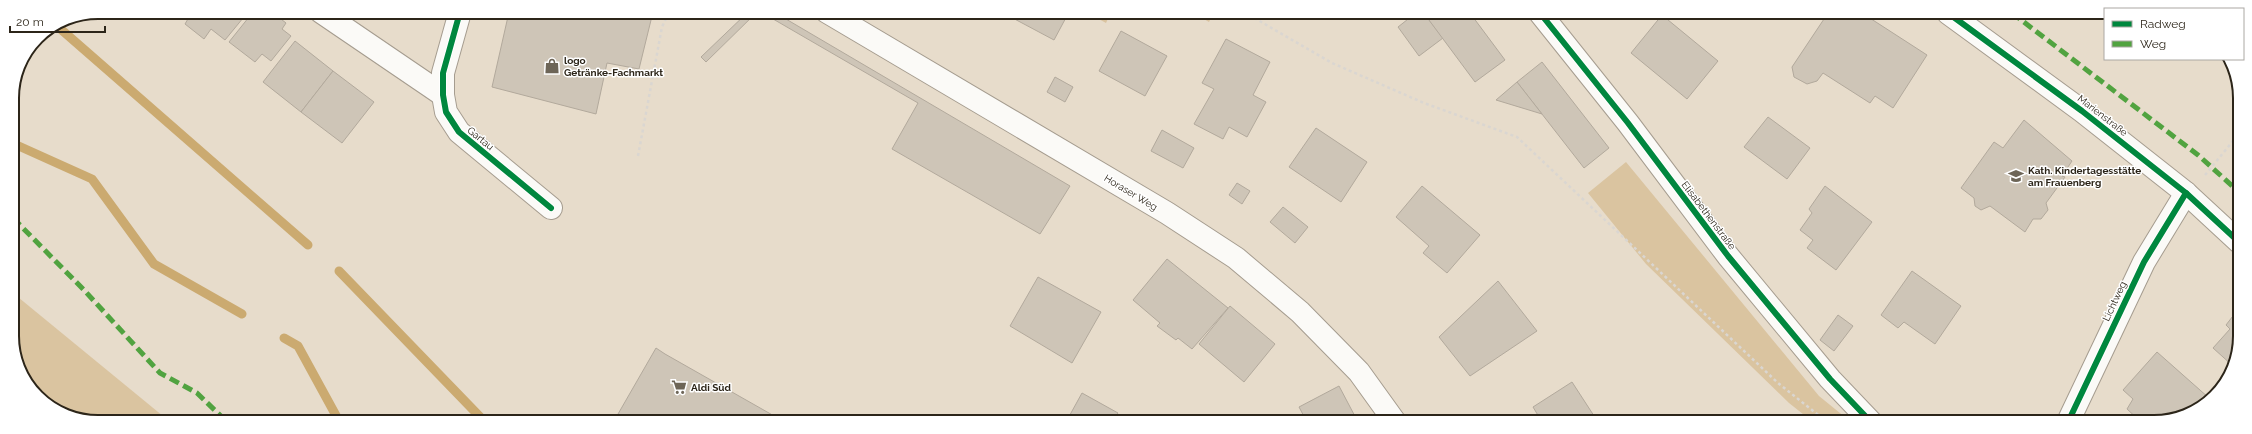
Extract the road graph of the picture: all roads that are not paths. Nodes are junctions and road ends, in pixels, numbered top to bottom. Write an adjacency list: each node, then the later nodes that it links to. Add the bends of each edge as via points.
1 (330, 19): 6 (street)
2 (458, 19): 6 (street, Gartau, via 443,73)
3 (839, 19): 10 (street, Horaser Weg, via 1167,213 1236,258 1300,312 1359,372)
4 (1546, 19): 11 (street, Elisabethenstraße, via 1728,256 1830,379)
5 (1956, 19): 7 (street, Marienstraße, via 2082,111)
6 (443, 95): 8 (street, Gartau, via 446,112 459,132)
7 (2186, 193): 9 (street, Marienstraße); 12 (street, Lichtweg, via 2144,262)
8 (551, 208)
9 (2233, 236)
10 (1390, 415)
11 (1864, 415)
12 (2071, 415)

